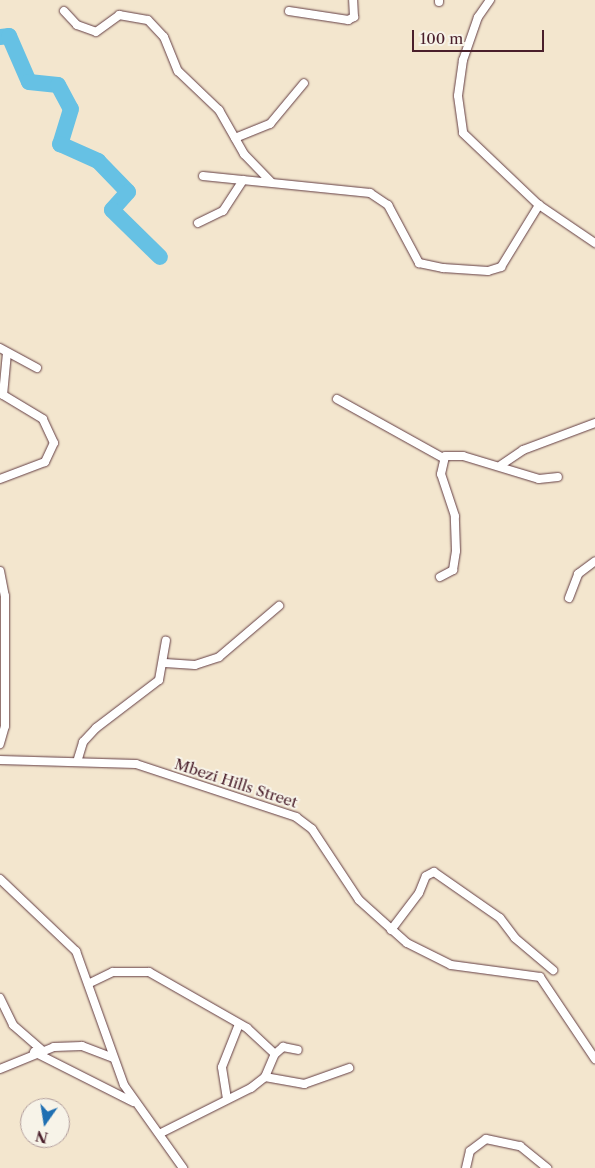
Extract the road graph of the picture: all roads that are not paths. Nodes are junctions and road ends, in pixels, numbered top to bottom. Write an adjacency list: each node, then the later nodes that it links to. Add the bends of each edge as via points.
1 (353, 0): 3 (street, via 354,17 348,20)
2 (490, 0): 10 (street, via 478,17 463,60 460,122 472,145)
3 (289, 11)
4 (64, 12): 6 (street, via 77,25 96,32 119,15 148,20 164,37 178,71 219,110)
5 (304, 83): 6 (street, via 270,124)
6 (235, 138): 9 (street, via 251,164)
7 (204, 176): 8 (street)
8 (243, 180): 9 (street); 11 (street, via 223,211)
9 (271, 182): 10 (street, via 352,189 380,197 418,263 488,272 501,266)
10 (538, 205): 12 (street)
11 (198, 223)
12 (595, 244)
13 (0, 348): 14 (street)
14 (7, 353): 15 (street); 21 (street, via 3,395 43,419 54,443 45,462)
15 (37, 368)
16 (337, 398): 18 (street)
17 (595, 423): 19 (street, via 523,450)
18 (443, 458): 19 (street, via 456,455); 24 (street, via 441,474 455,516 456,550 453,570)
19 (501, 466): 20 (street, via 539,479)
20 (558, 477)
21 (0, 479)
22 (595, 561): 25 (street, via 578,574)
23 (0, 570): 29 (street, via 6,596 5,726)
24 (440, 578)
25 (569, 598)
26 (279, 606): 28 (street, via 219,657 195,665)
27 (166, 641): 28 (street)
28 (165, 663): 31 (street, via 159,680 83,742)
29 (0, 744)
30 (0, 760): 31 (street, Mbezi Hills Street)
31 (77, 762): 33 (street, Mbezi Hills Street, via 136,764 296,817 312,829 359,900)
32 (0, 879): 35 (street, via 76,951)
33 (391, 930): 34 (street, via 419,893 426,876 434,872 500,918 515,938); 42 (street, Mbezi Hills Street, via 431,957 451,964 540,977)
34 (553, 970)
35 (90, 983): 37 (street, via 113,972 150,972); 41 (street)
36 (0, 998): 39 (street, via 13,1025)
37 (239, 1024): 40 (street); 46 (street, via 222,1066)
38 (298, 1050): 40 (street, via 283,1047)
39 (38, 1051): 41 (street, via 82,1046); 44 (street); 47 (street)
40 (275, 1054): 45 (street)
41 (113, 1058): 47 (street)
42 (595, 1059)
43 (349, 1068): 45 (street, via 304,1084)
44 (0, 1070)
45 (265, 1077): 46 (street)
46 (227, 1099): 48 (street)
47 (133, 1102): 48 (street)
48 (161, 1133): 49 (street)
49 (183, 1168)
50 (466, 1168): 51 (street, via 470,1151 486,1138 520,1146)
51 (547, 1168)

